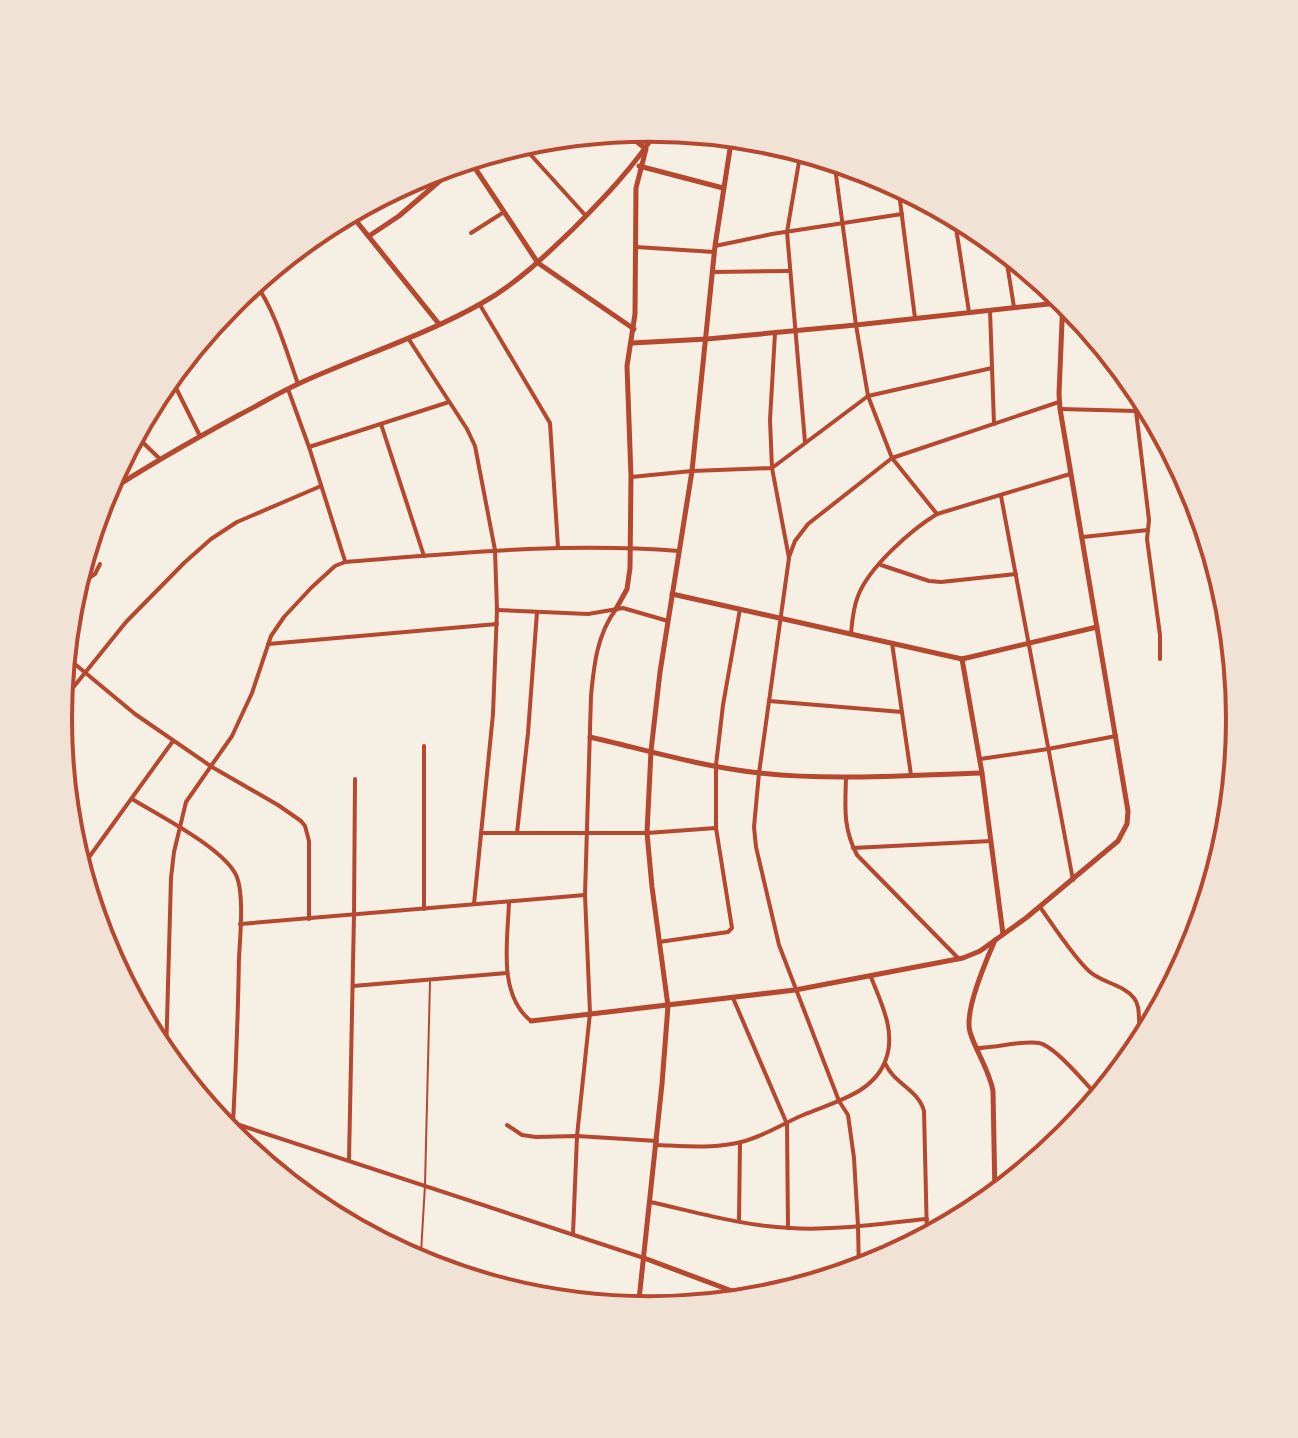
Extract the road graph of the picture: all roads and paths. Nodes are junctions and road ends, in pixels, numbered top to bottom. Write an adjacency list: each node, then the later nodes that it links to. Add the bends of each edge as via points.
1 (637, 142): 4 (street)
2 (650, 142): 4 (street)
3 (730, 148): 12 (street)
4 (646, 149): 7 (street); 8 (street)
5 (530, 154): 16 (street)
6 (799, 162): 20 (street)
7 (633, 164): 8 (street); 16 (street)
8 (641, 166): 12 (street); 23 (street)
9 (476, 169): 14 (street)
10 (836, 174): 18 (street)
11 (440, 182): 22 (street)
12 (723, 188): 24 (street)
13 (900, 200): 15 (street)
14 (504, 212): 21 (street); 25 (street)
15 (902, 214): 18 (street); 36 (street)
16 (586, 216): 25 (street)
17 (357, 221): 22 (street)
18 (842, 223): 20 (street); 38 (street)
19 (956, 230): 34 (street)
20 (787, 232): 24 (street); 27 (street)
21 (471, 233)
22 (369, 236): 37 (street)
23 (636, 247): 24 (street); 39 (street)
24 (715, 249): 28 (street)
25 (538, 263): 31 (street); 39 (street)
26 (1008, 267): 32 (street)
27 (790, 271): 28 (street); 40 (street)
28 (713, 272): 43 (street)
29 (261, 293): 46 (street)
30 (1048, 302): 32 (street)
31 (480, 305): 37 (street); 71 (street, via 550,423)
32 (1014, 307): 33 (street)
33 (990, 310): 34 (street); 45 (street)
34 (969, 312): 36 (street)
35 (1063, 318): 51 (street)
36 (915, 319): 38 (street)
37 (439, 324): 42 (street)
38 (856, 325): 40 (street); 49 (street)
39 (634, 329): 44 (street)
40 (794, 331): 41 (street); 57 (street)
41 (775, 333): 43 (street); 61 (street)
42 (408, 338): 46 (street); 50 (street)
43 (707, 339): 44 (street); 62 (street)
44 (632, 343): 64 (street, via 627,366)
45 (992, 368): 49 (street); 54 (street)
46 (298, 384): 48 (street)
47 (176, 388): 55 (street)
48 (288, 389): 55 (street); 58 (street)
49 (868, 396): 57 (street); 59 (street)
50 (449, 402): 53 (street); 73 (street, via 475,446)
51 (1060, 406): 52 (street); 54 (street); 63 (street)
52 (1136, 411): 69 (street)
53 (381, 424): 58 (street); 75 (street)
54 (994, 424): 59 (street)
55 (200, 436): 60 (street)
56 (143, 442): 60 (street)
57 (805, 443): 61 (street)
58 (309, 447): 66 (street)
59 (892, 458): 68 (street); 76 (street, via 808,524)
60 (160, 459): 65 (street)
61 (772, 468): 62 (street); 76 (street)
62 (692, 471): 64 (street); 74 (street)
63 (1070, 474): 67 (street); 70 (street)
64 (631, 477): 72 (street)
65 (124, 480)
66 (321, 486): 77 (street); 98 (street, via 237,522 211,539 126,622)
67 (1001, 496): 68 (street); 80 (street)
68 (937, 514): 79 (street)
69 (1148, 530): 70 (street); 96 (street)
70 (1082, 537): 90 (street)
71 (558, 547): 72 (street); 73 (street)
72 (631, 547): 74 (street); 83 (street, via 627,589)
73 (495, 550): 75 (street); 85 (street)
74 (679, 551): 82 (street)
75 (424, 556): 77 (street)
76 (789, 558): 87 (street)
77 (345, 562): 94 (street, via 311,588)
78 (100, 564): 81 (street)
79 (880, 564): 80 (street, via 941,582); 91 (street, via 857,598)
80 (1016, 574): 93 (street)
81 (90, 577)
82 (672, 594): 84 (street); 88 (street)
83 (616, 609): 86 (street); 88 (street); 103 (street, via 598,644)
84 (740, 609): 87 (street); 109 (street)
85 (497, 610): 86 (street); 89 (street)
86 (537, 612): 121 (street)
87 (779, 618): 91 (street); 100 (street)
88 (668, 621): 107 (street)
89 (497, 624): 94 (street); 120 (street)
90 (1097, 627): 93 (street); 102 (street)
91 (851, 634): 92 (street)
92 (892, 643): 95 (street); 101 (street)
93 (1029, 643): 95 (street); 106 (street)
94 (268, 644): 110 (street, via 240,721)
95 (962, 659): 108 (street)
96 (1160, 659)
97 (75, 664): 98 (street)
98 (84, 672): 99 (street); 104 (street)
99 (73, 687)
100 (769, 701): 101 (street); 111 (street)
101 (902, 712): 113 (street)
102 (1116, 736): 106 (street); 126 (street, via 1127,824 1118,841)
103 (590, 737): 107 (street); 119 (street)
104 (173, 741): 110 (street); 116 (street)
105 (424, 746): 131 (street)
106 (1048, 749): 108 (street); 126 (street)
107 (651, 751): 109 (street); 122 (street)
108 (979, 759): 112 (street)
109 (716, 765): 111 (street); 118 (street)
110 (212, 767): 117 (street, via 186,802); 133 (street, via 305,826)
111 (759, 773): 114 (street); 143 (street, via 756,847)
112 (982, 773): 113 (street); 123 (street)
113 (911, 775): 114 (street)
114 (846, 778): 124 (street, via 845,824)
115 (355, 779): 132 (street)
116 (132, 799): 117 (street); 125 (street)
117 (180, 828): 134 (street, via 234,871 240,888); 149 (street, via 171,878)
118 (716, 828): 122 (street); 137 (street, via 732,928)
119 (586, 832): 121 (street); 122 (street); 127 (street)
120 (481, 833): 121 (street); 129 (street)
121 (517, 833)
122 (647, 833): 137 (street)
123 (991, 841): 124 (street); 135 (street)
124 (853, 848): 138 (street)
125 (89, 857)
126 (1073, 880): 130 (street)
127 (585, 895): 128 (street); 146 (street)
128 (509, 901): 129 (street); 139 (street)
129 (474, 904): 131 (street)
130 (1040, 907): 135 (street); 148 (street, via 1090,972 1135,999)
131 (424, 909): 132 (street)
132 (354, 915): 133 (street); 142 (street)
133 (309, 919): 134 (street)
134 (240, 924): 154 (street)
135 (1003, 934): 136 (street)
136 (996, 940): 138 (street); 150 (street, via 970,1014 969,1031)
137 (659, 942): 145 (street)
138 (959, 959): 140 (street)
139 (507, 973): 141 (street); 147 (street, via 519,1008)
140 (871, 977): 143 (street); 151 (street, via 890,1035)
141 (430, 980): 142 (street); 163 (lane)
142 (353, 986): 161 (street)
143 (795, 990): 144 (street); 153 (street)
144 (733, 998): 145 (street); 155 (street)
145 (668, 1006): 146 (street); 159 (street)
146 (590, 1013): 147 (street); 158 (street)
147 (531, 1021)
148 (1140, 1023)
149 (167, 1036)
150 (977, 1048): 152 (street, via 1043,1044); 162 (street, via 994,1098)
151 (885, 1063): 153 (street, via 862,1090); 165 (street, via 891,1075 920,1099 924,1111)
152 (1091, 1090)
153 (839, 1101): 155 (street); 168 (street, via 848,1115)
154 (233, 1119)
155 (787, 1124): 160 (street); 169 (street)
156 (239, 1125): 161 (street)
157 (507, 1125): 158 (street, via 528,1136)
158 (577, 1136): 159 (street); 170 (street)
159 (656, 1143): 160 (street); 164 (street)
160 (740, 1143): 166 (street)
161 (349, 1160): 163 (street)
162 (995, 1181)
163 (425, 1185): 170 (street); 171 (lane)
164 (650, 1202): 166 (street); 173 (street)
165 (927, 1219): 167 (street); 168 (street)
166 (739, 1221): 169 (street)
167 (927, 1224)
168 (858, 1226): 169 (street); 172 (street)
169 (788, 1228)
170 (573, 1234): 173 (street)
171 (421, 1249)
172 (859, 1256)
173 (644, 1258): 174 (street); 175 (street)
174 (730, 1290)
175 (640, 1296)

